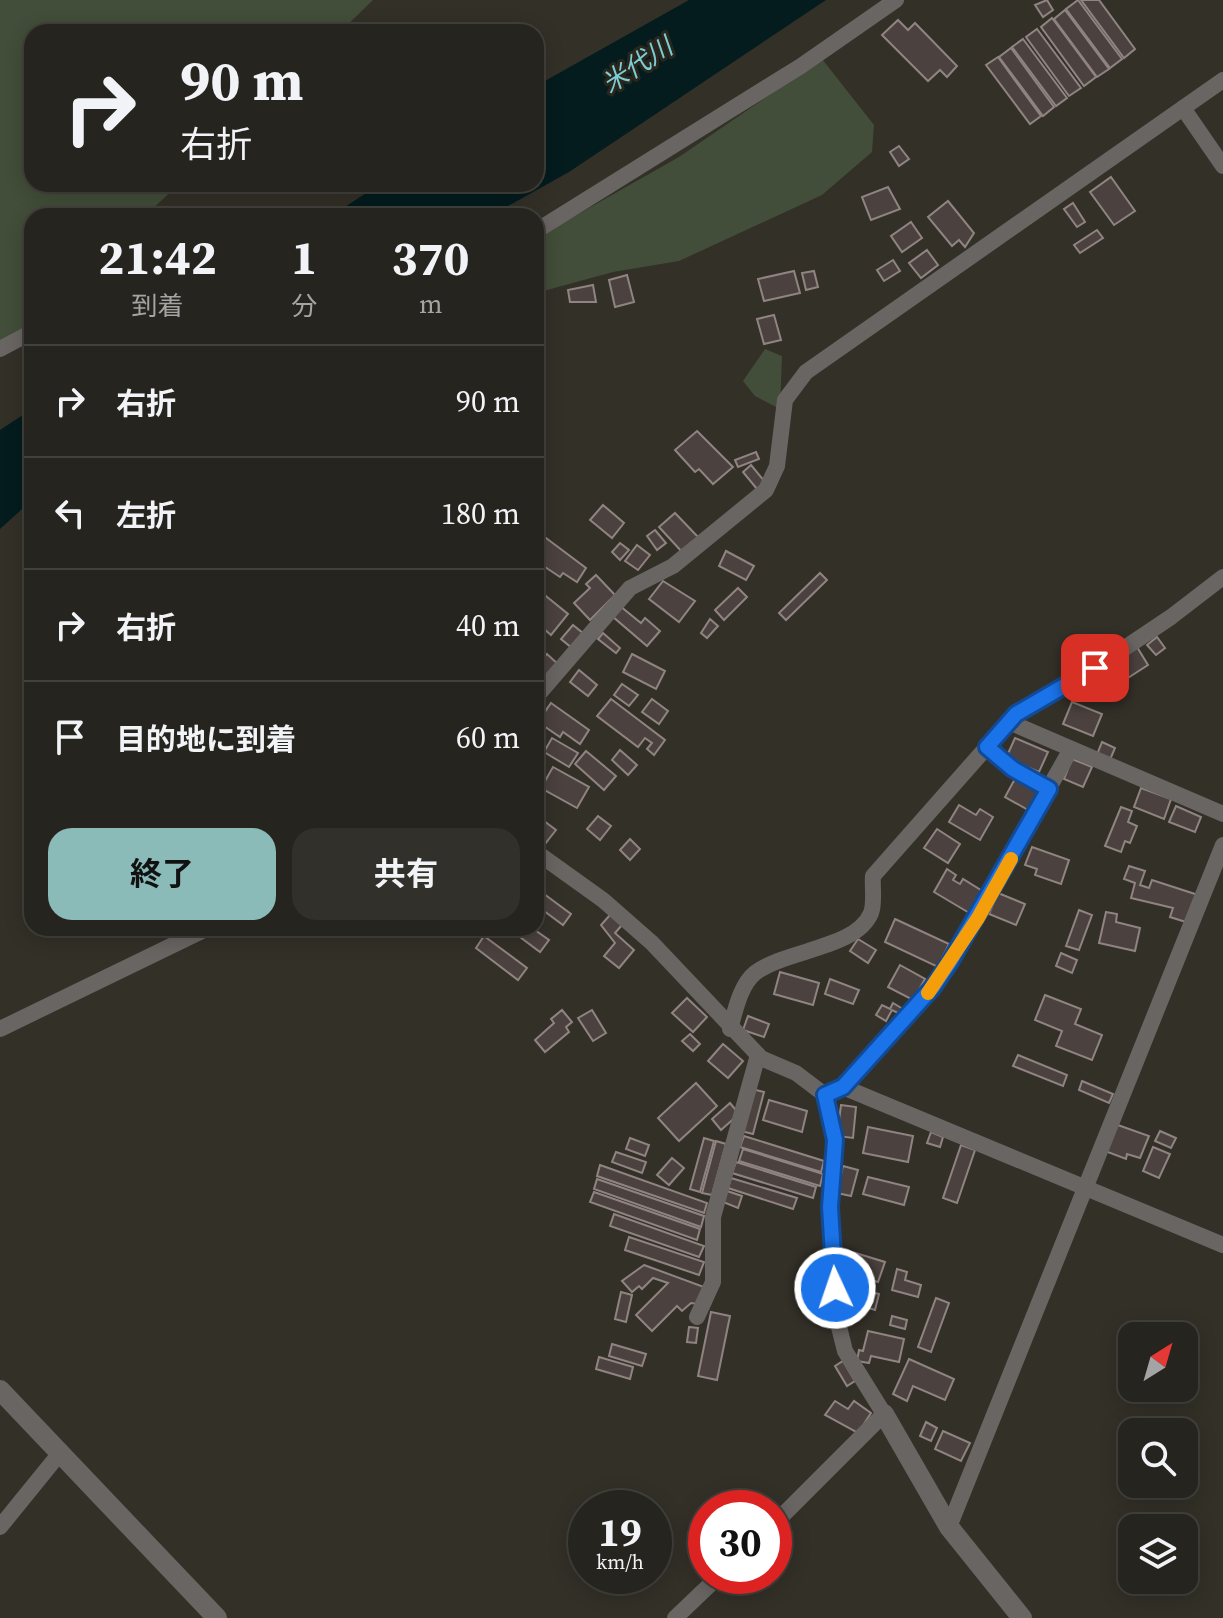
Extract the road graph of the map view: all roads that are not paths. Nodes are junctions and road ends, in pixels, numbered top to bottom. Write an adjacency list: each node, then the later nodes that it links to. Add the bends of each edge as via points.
1 (896, 0): 5 (street, via 801,66)
2 (1223, 80): 3 (street)
3 (1183, 108): 4 (street); 9 (street, via 806,372 785,400 777,466 766,490 673,566 630,588)
4 (1223, 166)
5 (544, 226)
6 (24, 336): 7 (street)
7 (0, 349)
8 (1223, 577): 10 (street)
9 (544, 688)
10 (1009, 722): 11 (street); 12 (street)
11 (987, 747): 13 (street); 19 (street, via 873,876 872,911 857,933 798,951 753,974)
12 (1071, 749): 13 (street); 14 (street)
13 (1049, 789): 21 (street, via 933,987)
14 (1223, 814)
15 (1223, 845): 23 (street)
16 (544, 858): 19 (street, via 652,943)
17 (192, 936): 18 (street)
18 (0, 1029)
19 (730, 1029): 20 (street)
20 (758, 1055): 22 (street, via 796,1073); 25 (street, via 713,1217 713,1282)
21 (843, 1087): 22 (street); 23 (street)
22 (825, 1095): 27 (street, via 835,1140 830,1207 836,1315 845,1351)
23 (1088, 1186): 24 (street); 31 (street)
24 (1223, 1245)
25 (697, 1317)
26 (0, 1390): 28 (street)
27 (884, 1414): 29 (street); 31 (street)
28 (60, 1453): 30 (street); 33 (street)
29 (792, 1506)
30 (0, 1527)
31 (949, 1527): 35 (street)
32 (700, 1594): 34 (street)
33 (217, 1618)
34 (675, 1618)
35 (1022, 1618)

